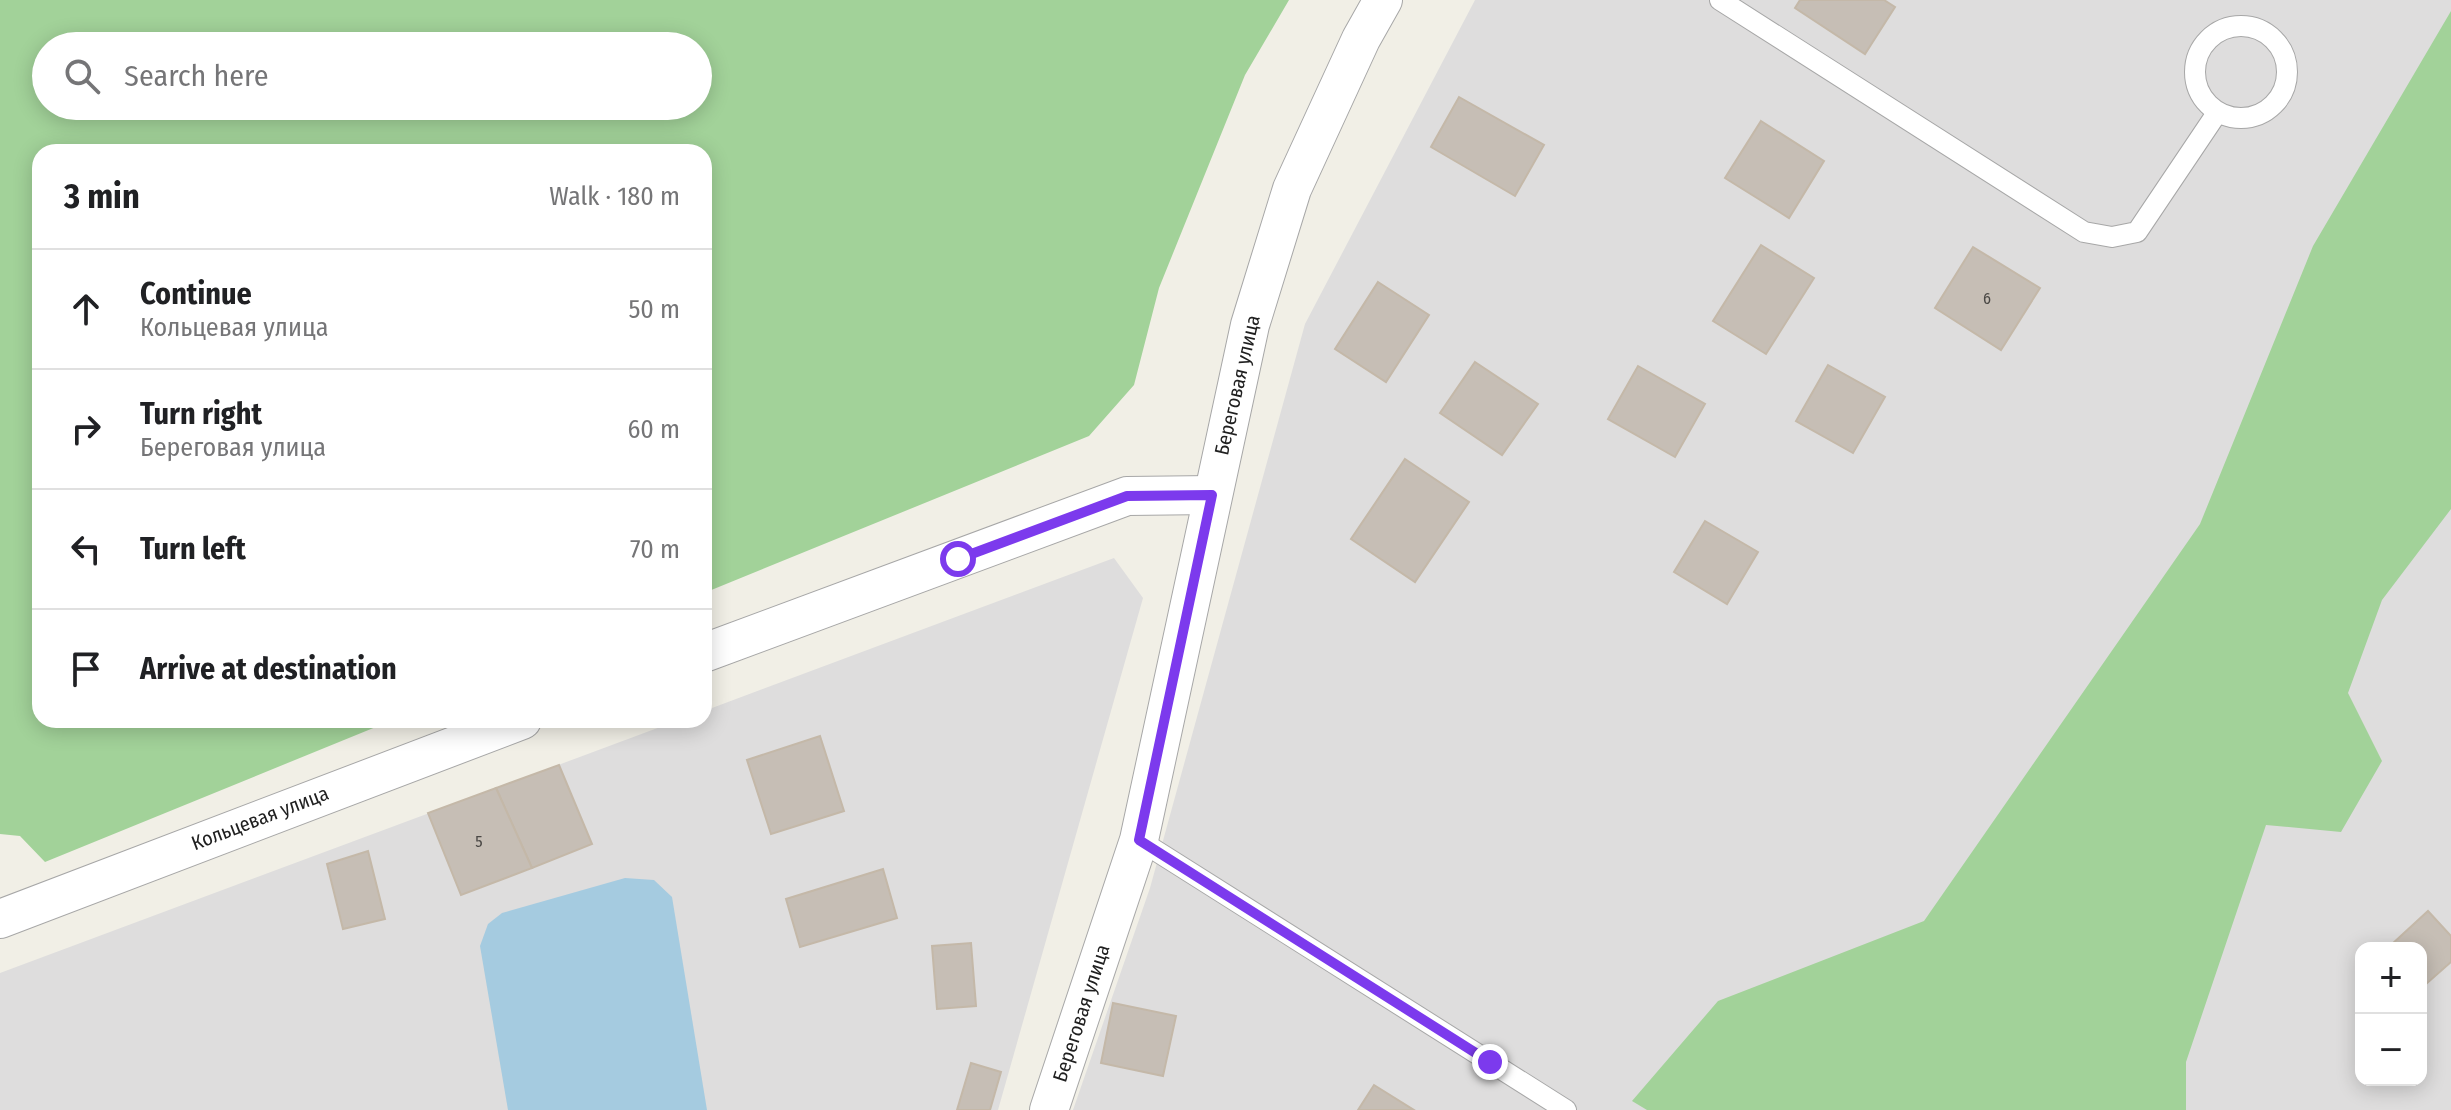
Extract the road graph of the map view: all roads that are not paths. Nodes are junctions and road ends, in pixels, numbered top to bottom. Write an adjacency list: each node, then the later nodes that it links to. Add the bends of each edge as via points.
1 (1383, 0): 4 (street, Береговая улица, via 1292,189 1250,325)
2 (1720, 0): 3 (lane, via 2084,232 2112,237 2137,232)
3 (2217, 113): 3 (lane, via 2238,119 2264,113 2281,98 2287,66 2279,45 2264,31 2234,25 2206,39 2193,67 2201,98)
4 (1212, 495): 5 (street, via 1127,496); 7 (street, Береговая улица)
5 (712, 650)
6 (501, 728): 8 (street, Кольцевая улица)
7 (1139, 840): 9 (street, Береговая улица); 10 (lane)
8 (0, 919)
9 (1049, 1110)
10 (1566, 1110)

